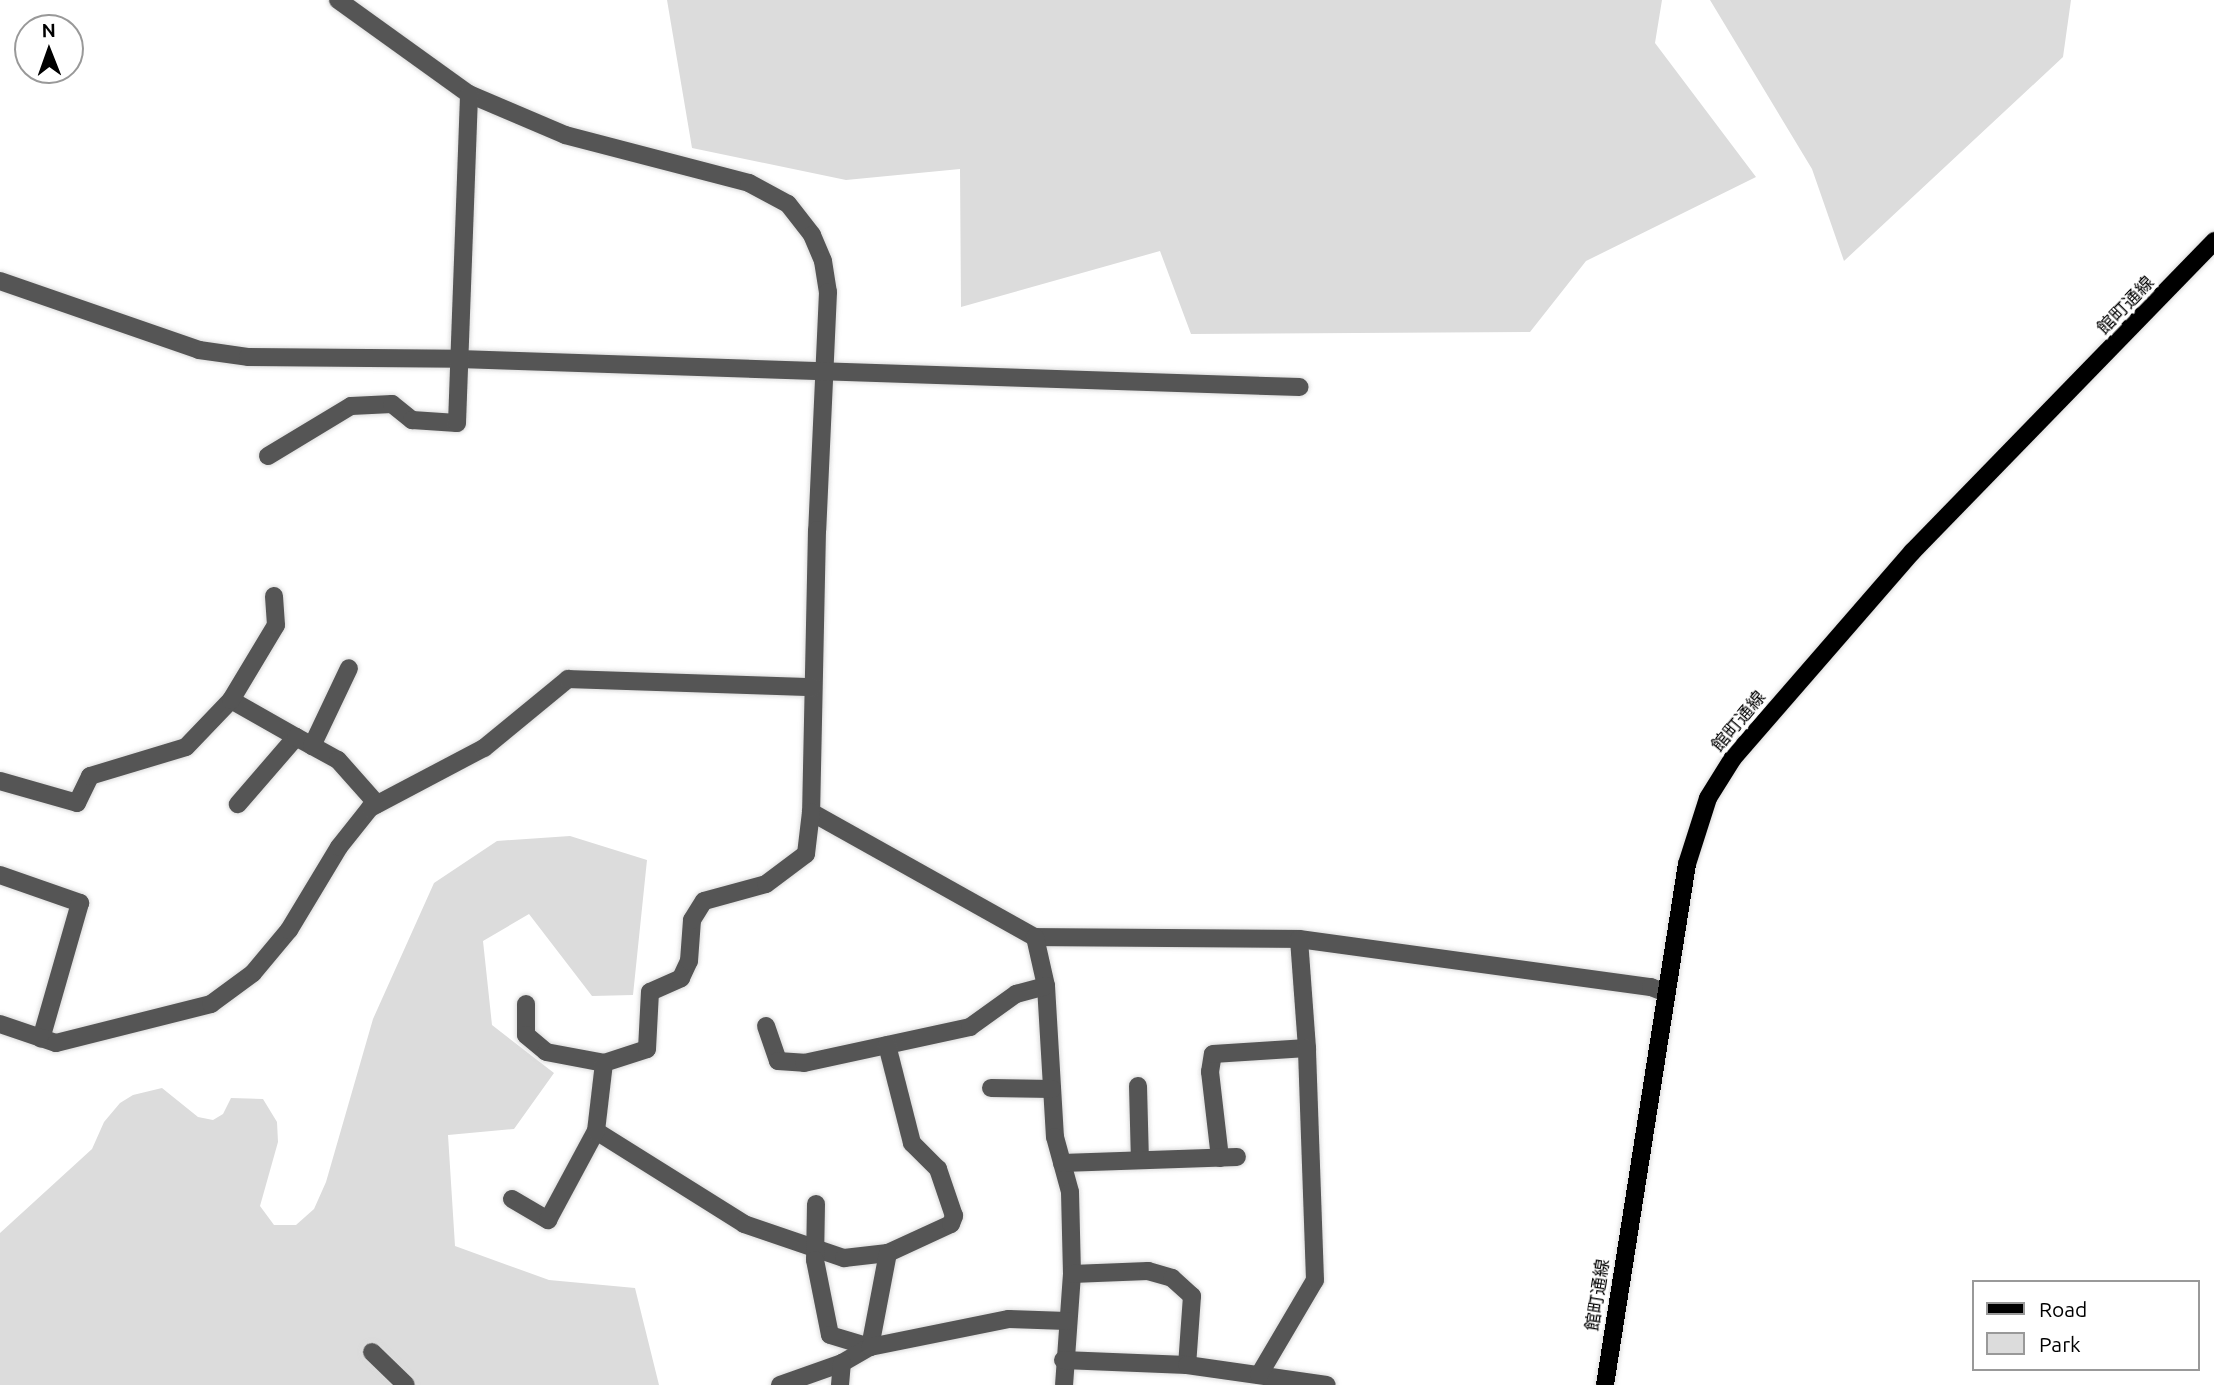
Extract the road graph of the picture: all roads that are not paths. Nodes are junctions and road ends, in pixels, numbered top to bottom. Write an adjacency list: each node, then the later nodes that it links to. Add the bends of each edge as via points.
1 (338, 0): 2 (street)
2 (470, 94): 5 (street); 6 (street, via 565,135 749,183 788,204 813,235 823,261 828,292)
3 (2214, 241): 23 (main road, 館町通線, via 1912,552 1732,758 1708,798 1686,864)
4 (0, 281): 5 (street, via 198,351 248,357)
5 (459, 359): 6 (street); 8 (street, via 457,423 412,420 392,404 351,406)
6 (822, 374): 7 (street); 11 (street)
7 (1300, 387)
8 (268, 456)
9 (274, 596): 12 (street, via 276,625)
10 (349, 668): 14 (street)
11 (813, 687): 17 (street, via 568,680 484,748); 18 (street)
12 (231, 700): 13 (street); 15 (street, via 186,747 90,776 77,803)
13 (296, 737): 14 (street); 16 (street)
14 (312, 746): 17 (street, via 338,760)
15 (0, 781)
16 (238, 804)
17 (377, 804): 27 (street, via 339,847 289,930 253,973 211,1004 56,1043)
18 (811, 812): 20 (street); 30 (street, via 806,855 766,884 704,901 692,920 689,961 681,978 650,992 648,1049)
19 (0, 875): 27 (street, via 80,903)
20 (1035, 937): 21 (street); 22 (street)
21 (1299, 939): 23 (street, via 1651,987); 29 (street)
22 (1046, 986): 28 (street, via 1016,994 970,1027); 33 (street)
23 (1665, 993): 55 (main road, 館町通線)
24 (526, 1004): 30 (street, via 526,1035 546,1052)
25 (0, 1024): 27 (street)
26 (766, 1026): 28 (street, via 778,1061 804,1063)
27 (41, 1039)
28 (887, 1045): 40 (street, via 912,1143 938,1169 954,1216 950,1224)
29 (1307, 1048): 35 (street, via 1213,1054 1210,1072 1228,1158); 48 (street, via 1315,1280)
30 (604, 1063): 34 (street)
31 (1138, 1086): 35 (street)
32 (991, 1088): 33 (street)
33 (1052, 1089): 36 (street)
34 (596, 1131): 37 (street, via 548,1220); 39 (street, via 744,1224)
35 (1140, 1160): 36 (street)
36 (1062, 1163): 41 (street, via 1070,1192)
37 (512, 1199)
38 (817, 1203): 39 (street)
39 (815, 1247): 40 (street, via 844,1258); 43 (street, via 830,1335)
40 (888, 1253): 43 (street)
41 (1072, 1274): 42 (street); 47 (street, via 1148,1271 1172,1278 1192,1296)
42 (1067, 1321): 43 (street, via 1009,1319); 45 (street)
43 (870, 1347): 46 (street)
44 (372, 1352): 50 (street)
45 (1063, 1360): 47 (street); 53 (street)
46 (842, 1363): 51 (street); 52 (street)
47 (1187, 1365): 49 (street)
48 (1259, 1375): 49 (street); 54 (street)
49 (1237, 1379)
50 (406, 1385)
51 (780, 1385)
52 (840, 1385)
53 (1064, 1385)
54 (1327, 1385)
55 (1605, 1385)

